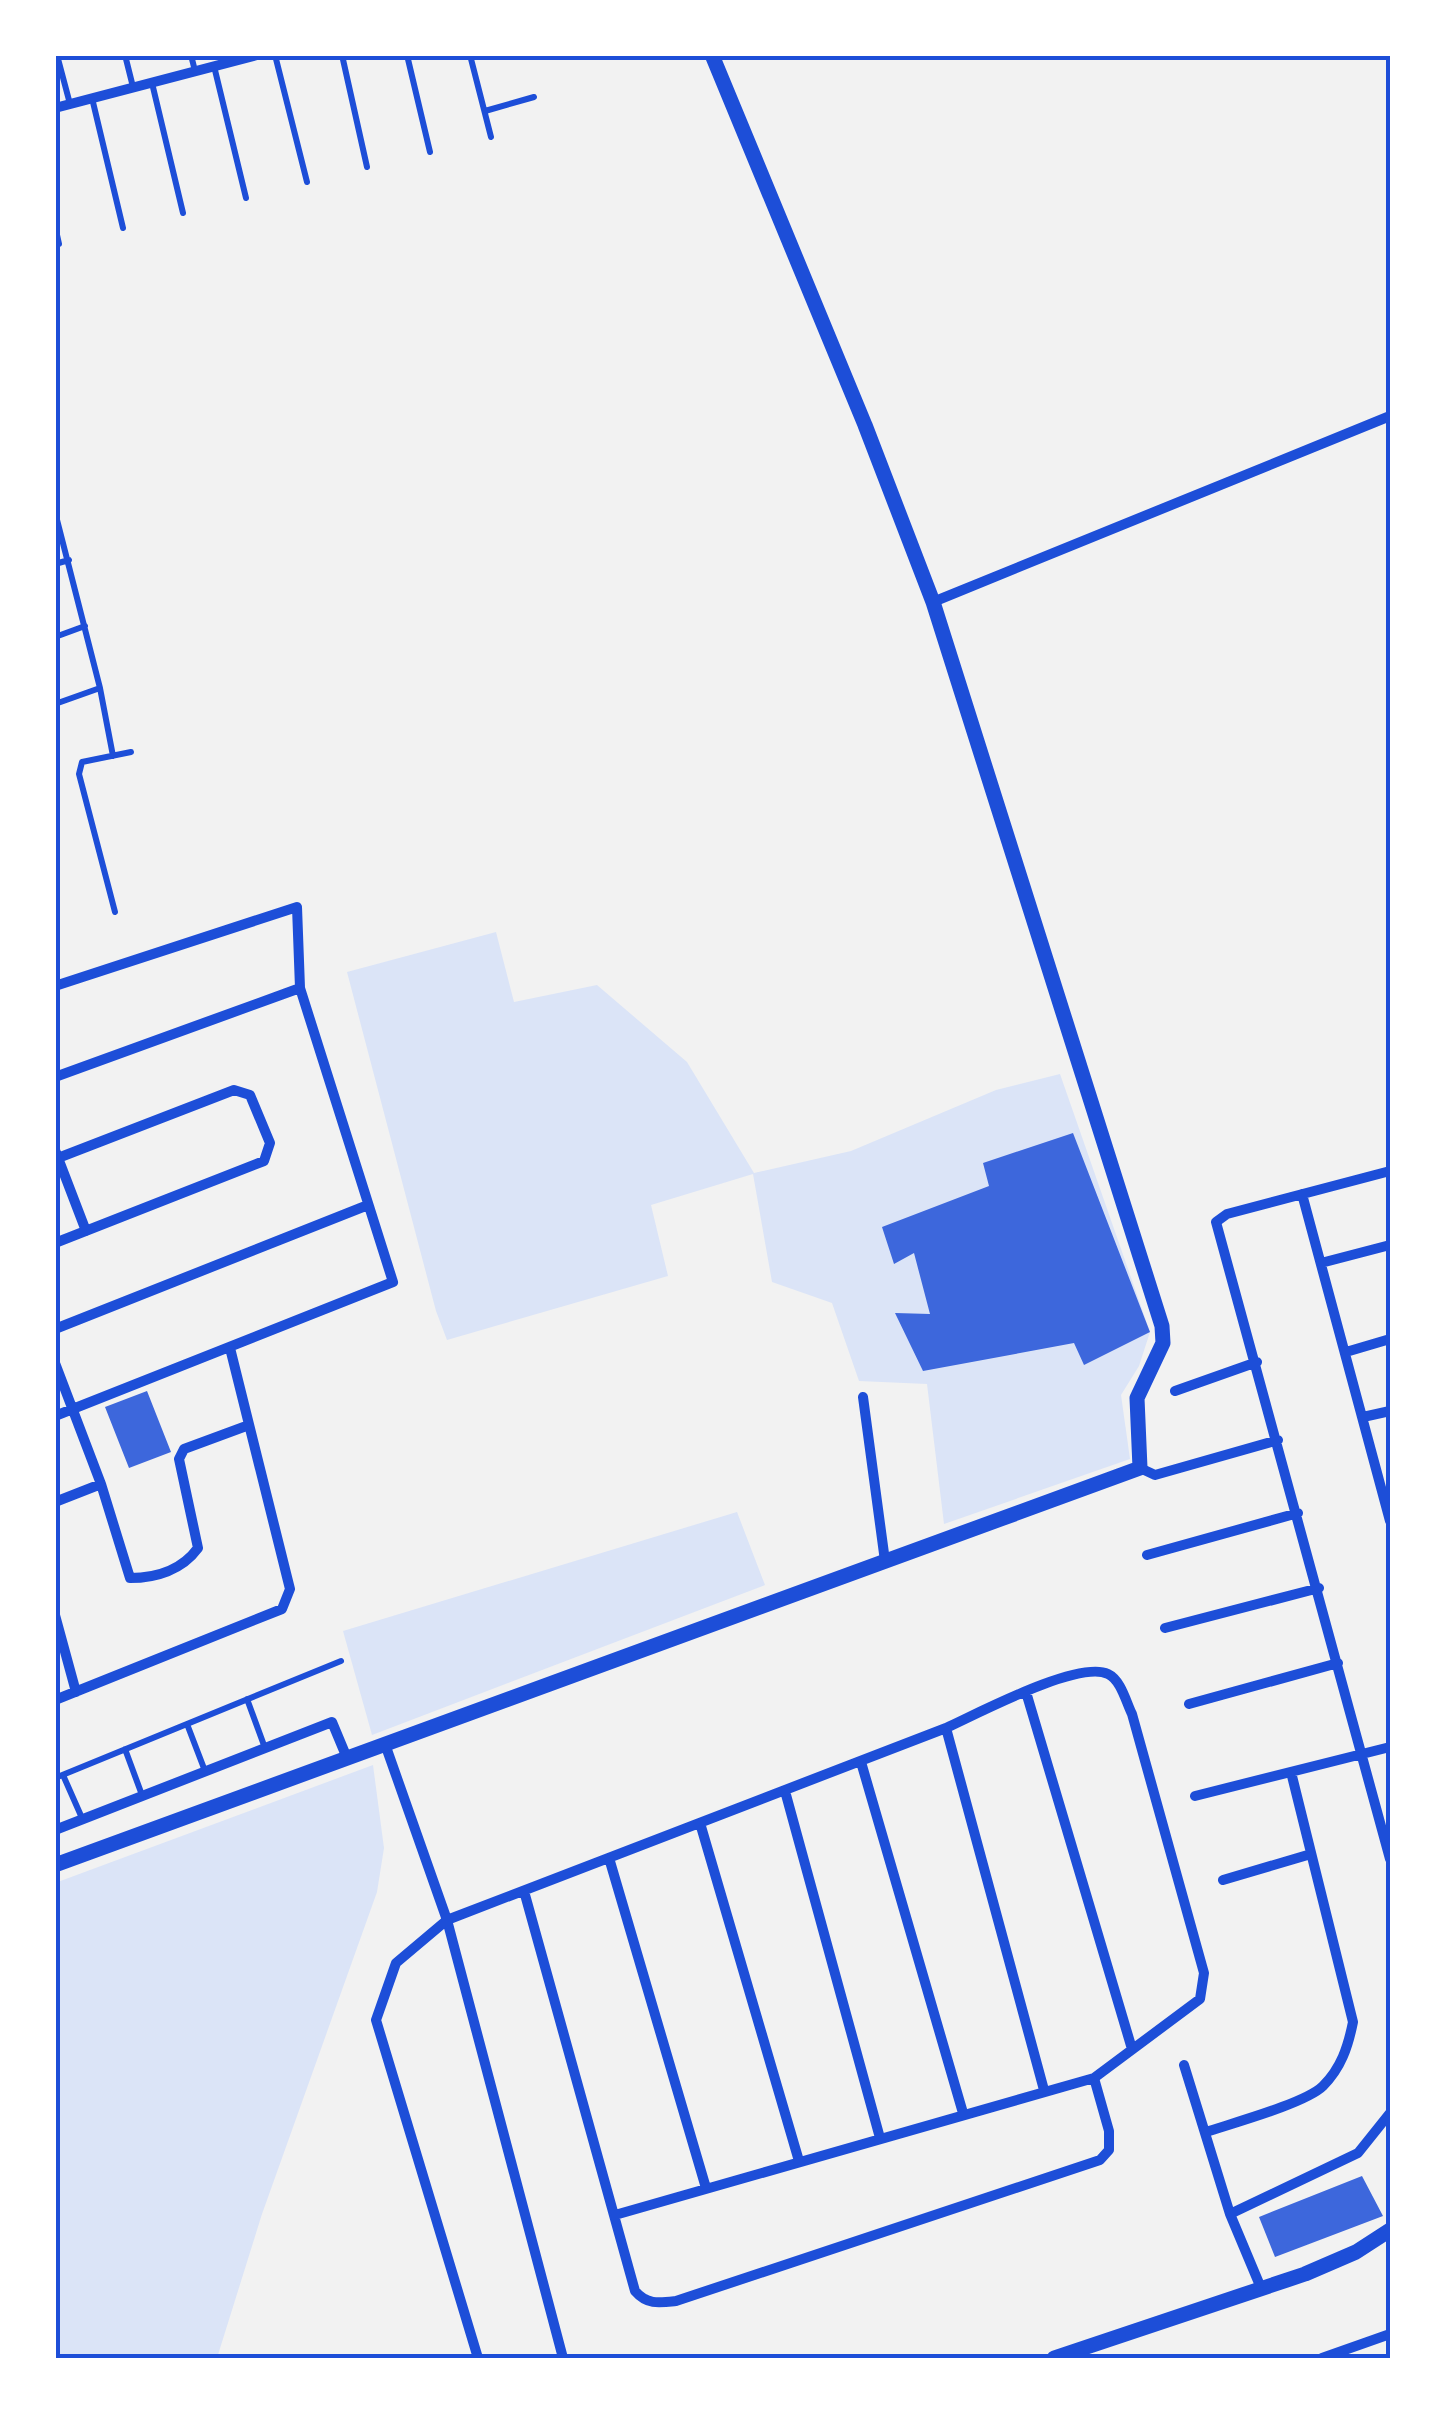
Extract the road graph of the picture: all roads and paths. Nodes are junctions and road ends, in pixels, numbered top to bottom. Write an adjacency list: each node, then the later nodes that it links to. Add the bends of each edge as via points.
1 (57, 55): 16 (lane)
2 (125, 55): 13 (lane)
3 (191, 55): 11 (lane)
4 (255, 55): 10 (street)
5 (275, 55): 22 (lane)
6 (342, 55): 21 (lane)
7 (407, 55): 20 (lane)
8 (470, 55): 18 (lane)
9 (712, 55): 32 (street)
10 (214, 66): 11 (street); 23 (lane)
11 (195, 71): 12 (street)
12 (152, 82): 13 (street); 24 (lane)
13 (133, 88): 15 (street)
14 (534, 97): 18 (lane)
15 (92, 98): 16 (street); 26 (lane)
16 (70, 104): 17 (street)
17 (55, 108)
18 (485, 111): 19 (lane)
19 (491, 136)
20 (430, 152)
21 (368, 168)
22 (306, 182)
23 (246, 198)
24 (183, 213)
25 (55, 226): 27 (lane)
26 (123, 228)
27 (59, 244)
28 (1390, 416): 32 (street)
29 (55, 512): 30 (lane)
30 (69, 560): 31 (lane); 33 (lane)
31 (55, 564)
32 (933, 602): 65 (street, via 1162,1326 1163,1343 1138,1398)
33 (86, 626): 34 (lane); 35 (lane)
34 (55, 636)
35 (100, 688): 36 (lane); 38 (lane)
36 (55, 704)
37 (131, 752): 38 (lane)
38 (113, 756): 39 (lane, via 82,762 79,774)
39 (115, 912)
40 (55, 986): 41 (street, via 298,906)
41 (300, 988): 42 (street); 46 (street)
42 (55, 1077)
43 (56, 1154): 47 (street); 47 (street, via 234,1090 250,1095 270,1142 264,1161)
44 (1390, 1171): 45 (street)
45 (1302, 1194): 50 (street); 55 (street, via 1216,1222)
46 (368, 1205): 51 (street); 53 (street, via 393,1282)
47 (86, 1231): 48 (street)
48 (55, 1243)
49 (1390, 1245): 50 (street)
50 (1321, 1263): 54 (street)
51 (55, 1329)
52 (1390, 1339): 54 (street)
53 (230, 1348): 59 (street); 63 (street)
54 (1346, 1352): 62 (street)
55 (1257, 1362): 57 (street); 64 (street)
56 (55, 1363): 59 (street)
57 (1175, 1391)
58 (863, 1397): 72 (street)
59 (73, 1409): 61 (street); 66 (street)
60 (1390, 1411): 62 (street)
61 (55, 1416)
62 (1364, 1417): 67 (street)
63 (249, 1425): 66 (street, via 184,1449 179,1459 198,1548 187,1563 130,1578); 78 (street, via 290,1589 282,1610)
64 (1278, 1440): 65 (street, via 1155,1476); 69 (street)
65 (1140, 1468): 72 (street)
66 (102, 1484): 68 (street)
67 (1387, 1498): 70 (street)
68 (55, 1502)
69 (1298, 1513): 71 (street); 73 (street)
70 (1390, 1521)
71 (1147, 1555)
72 (885, 1561): 85 (street)
73 (1318, 1588): 75 (street); 77 (street)
74 (55, 1615): 78 (street)
75 (1166, 1628)
76 (341, 1661): 80 (lane)
77 (1338, 1663): 82 (street); 89 (street)
78 (76, 1692): 81 (street)
79 (1026, 1692): 84 (street); 108 (street); 108 (street, via 1088,1670 1116,1681 1132,1714 1204,1973 1200,1999)
80 (248, 1699): 83 (lane); 87 (lane)
81 (55, 1700)
82 (1189, 1704)
83 (187, 1724): 88 (lane); 92 (lane)
84 (946, 1728): 91 (street); 111 (street)
85 (384, 1744): 90 (street); 107 (street)
86 (1390, 1747): 89 (street)
87 (264, 1748): 90 (street, via 332,1722); 92 (street)
88 (125, 1749): 94 (lane); 96 (lane)
89 (1361, 1754): 93 (street); 103 (street)
90 (347, 1758): 104 (street)
91 (861, 1762): 95 (street); 112 (street)
92 (206, 1771): 96 (street)
93 (1291, 1772): 97 (street); 101 (street)
94 (59, 1776): 98 (lane)
95 (785, 1790): 99 (street); 115 (street)
96 (142, 1795): 98 (street)
97 (1195, 1796)
98 (82, 1818): 100 (street)
99 (700, 1823): 102 (street); 116 (street)
100 (55, 1830)
101 (1312, 1854): 105 (street); 114 (street, via 1353,2022 1348,2048 1320,2090)
102 (609, 1858): 106 (street); 117 (street)
103 (1390, 1859)
104 (55, 1865)
105 (1223, 1880)
106 (524, 1890): 107 (street); 119 (street)
107 (447, 1920): 123 (street, via 396,1963 376,2020); 124 (street)
108 (1132, 2049): 110 (street)
109 (1184, 2065): 114 (street)
110 (1094, 2078): 111 (street); 119 (street, via 1109,2131 1109,2150 1100,2160 676,2301 653,2303 635,2291)
111 (1044, 2090): 112 (street)
112 (964, 2113): 115 (street)
113 (1390, 2113): 118 (street, via 1358,2154)
114 (1206, 2132): 118 (street)
115 (880, 2138): 116 (street)
116 (799, 2161): 117 (street)
117 (706, 2188): 119 (street)
118 (1230, 2214): 121 (street)
119 (615, 2215)
120 (1390, 2230): 121 (street, via 1356,2252)
121 (1261, 2288): 125 (street)
122 (1390, 2334): 126 (street)
123 (478, 2358)
124 (562, 2358)
125 (1054, 2358)
126 (1322, 2358)

